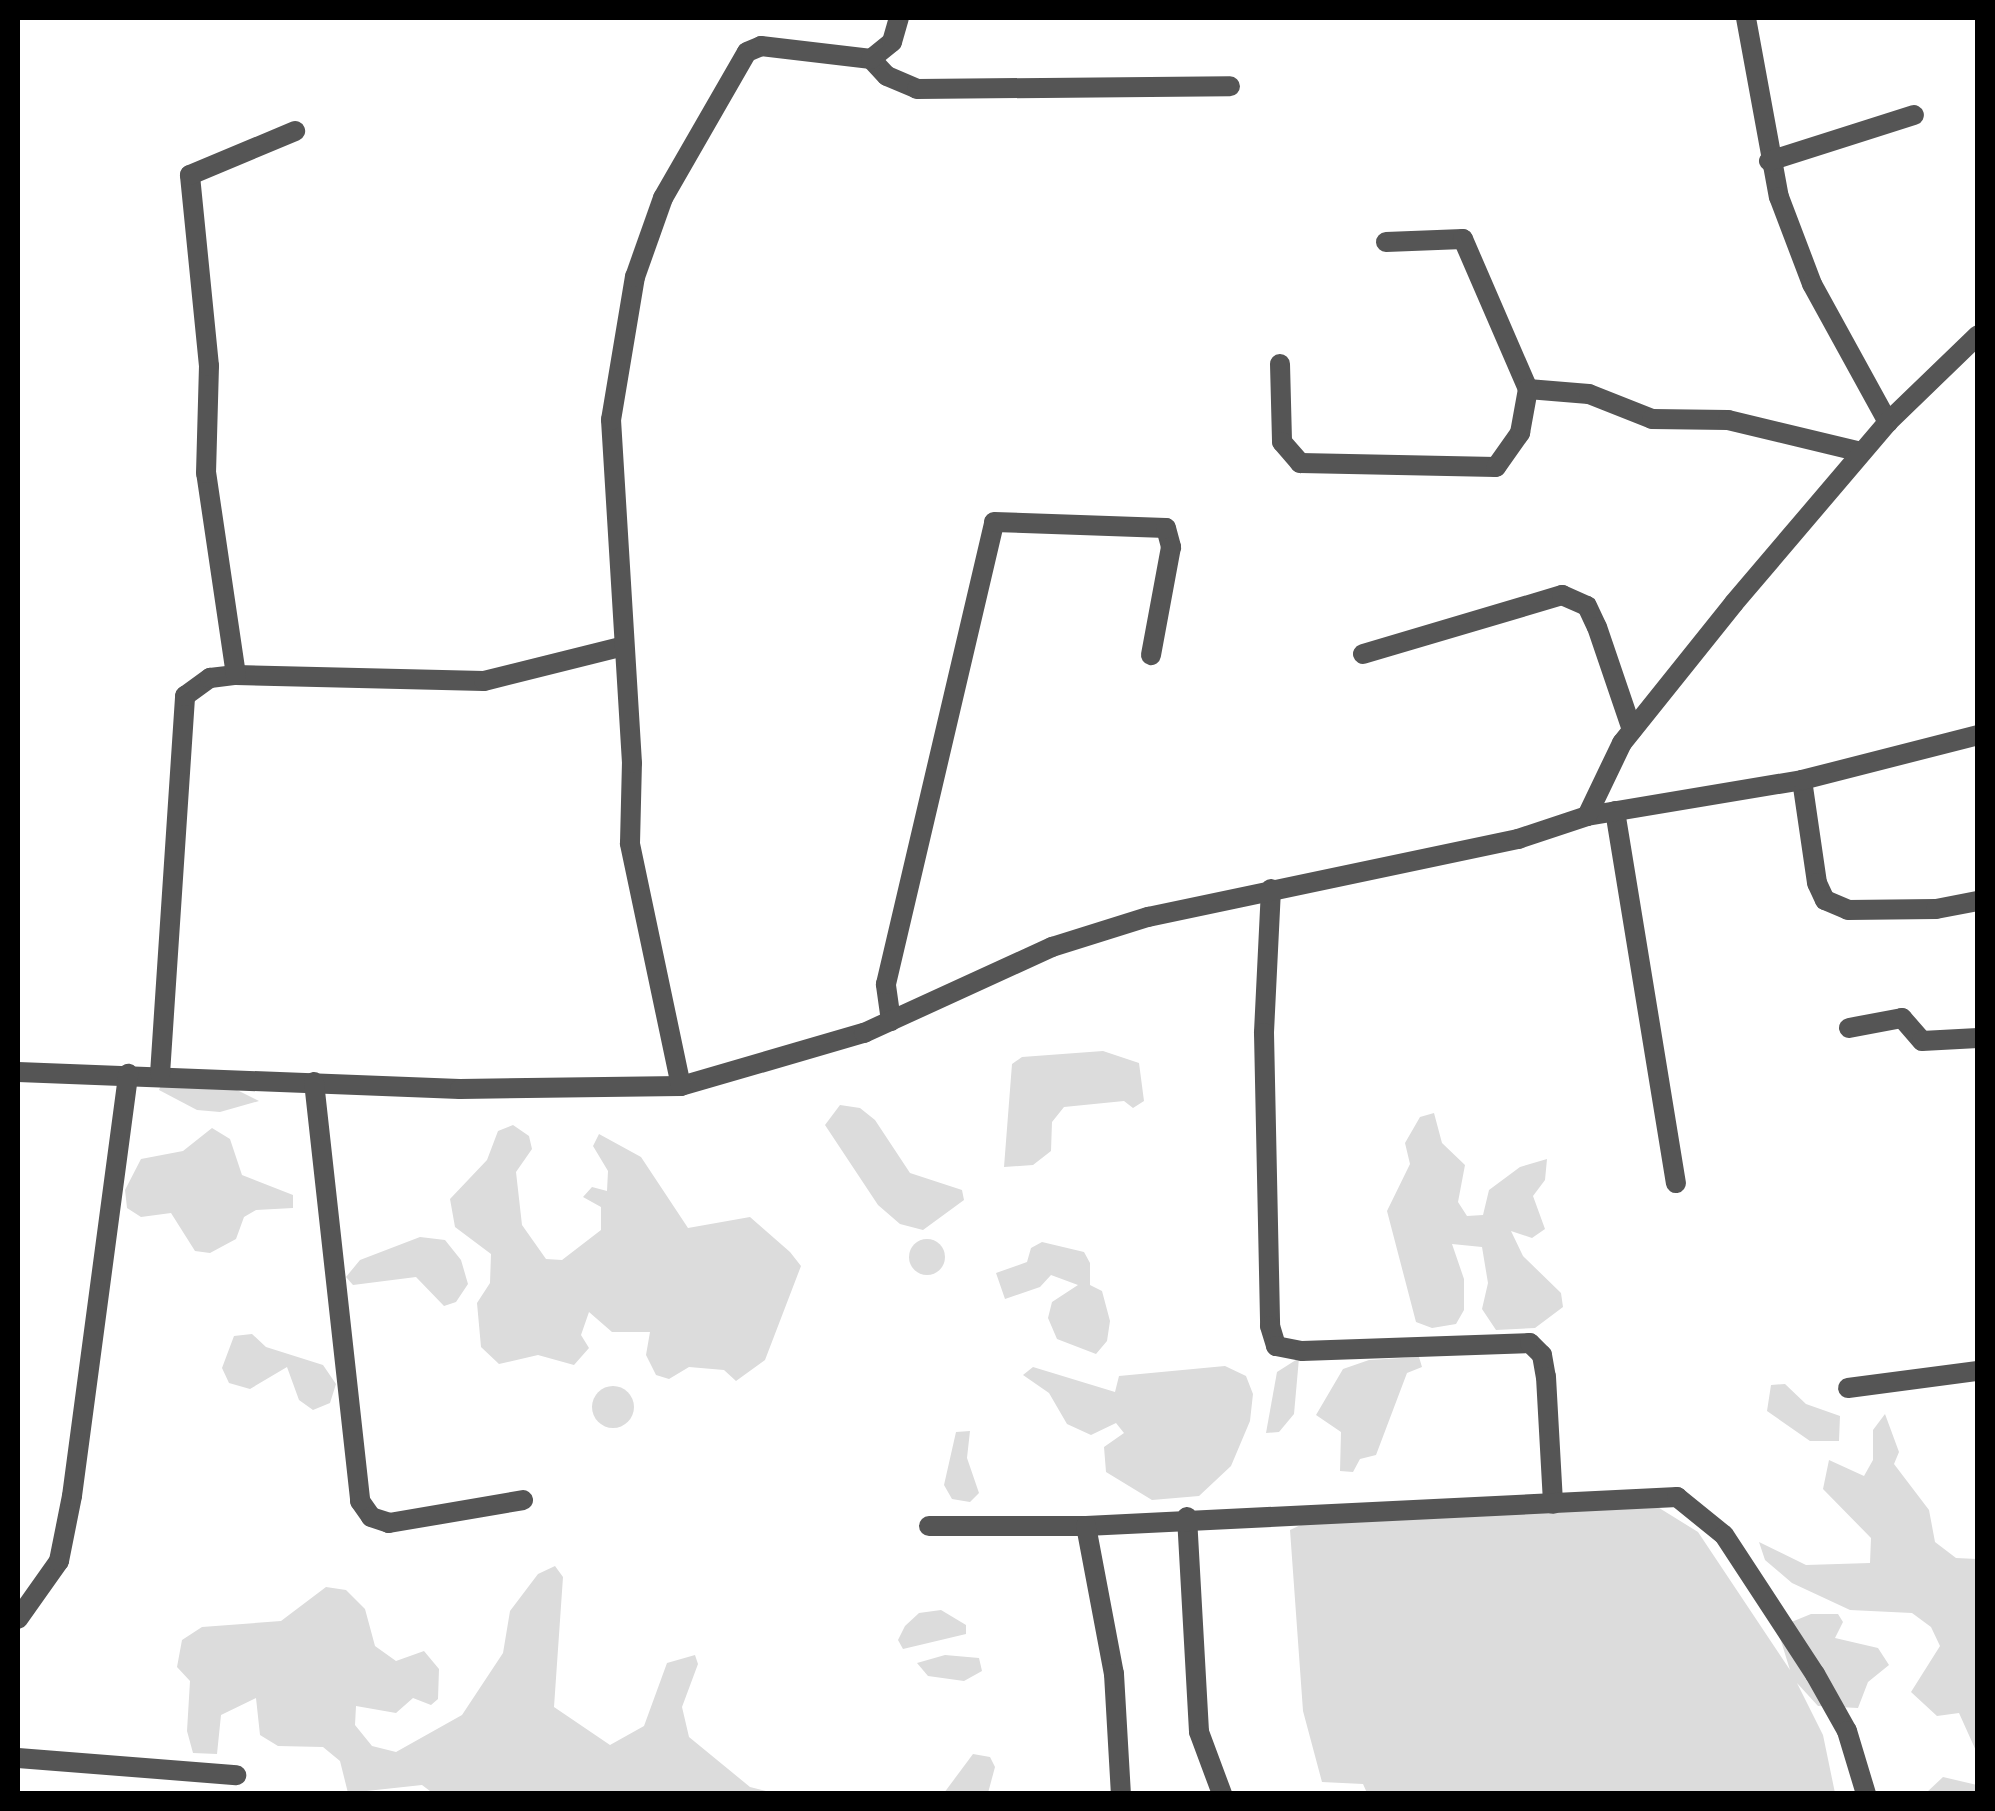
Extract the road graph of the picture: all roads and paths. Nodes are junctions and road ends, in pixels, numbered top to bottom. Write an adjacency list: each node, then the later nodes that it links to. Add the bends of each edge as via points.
1 (899, 18): 3 (street, via 892,42)
2 (1746, 18): 7 (street)
3 (872, 59): 4 (street, via 887,76 917,89); 14 (street, via 753,48 663,198 635,277 611,420)
4 (1230, 86)
5 (1914, 115): 7 (street)
6 (295, 131): 17 (street, via 190,175 209,366 206,473)
7 (1770, 161): 12 (street, via 1812,284)
8 (1386, 242): 11 (street, via 1462,239)
9 (1978, 335): 12 (street)
10 (1280, 364): 11 (street, via 1282,442 1300,463 1496,467 1520,433)
11 (1528, 390): 13 (street, via 1588,394 1652,419 1728,420)
12 (1888, 422): 13 (street)
13 (1862, 452): 18 (street)
14 (624, 646): 17 (street, via 484,682); 32 (street, via 630,843)
15 (1363, 654): 18 (street, via 1562,595 1592,616)
16 (1151, 655): 25 (street, via 1170,546 1166,528 994,522 886,984)
17 (236, 676): 30 (street, via 210,678 184,696)
18 (1632, 730): 22 (street)
19 (1978, 735): 20 (street)
20 (1802, 780): 21 (street); 24 (street, via 1816,883 1825,900 1848,910 1936,910)
21 (1615, 812): 22 (street); 33 (street)
22 (1587, 816): 23 (street, via 1518,839)
23 (1270, 889): 25 (street, via 1052,947); 37 (street, via 1264,1033 1270,1326 1276,1346 1302,1351 1530,1343 1542,1355 1546,1378)
24 (1978, 902)
25 (891, 1021): 32 (street, via 764,1067)
26 (1850, 1028): 27 (street, via 1902,1018 1922,1041)
27 (1978, 1038)
28 (18, 1072): 29 (street)
29 (128, 1074): 30 (street); 41 (street, via 65,1528 50,1580)
30 (160, 1074): 31 (street)
31 (314, 1082): 32 (street, via 590,1091); 36 (street, via 360,1501 370,1516 389,1523)
32 (680, 1086)
33 (1676, 1183)
34 (1978, 1371): 35 (street)
35 (1848, 1388)
36 (523, 1500)
37 (1553, 1504): 38 (street); 46 (street, via 1677,1497 1704,1514 1848,1730)
38 (1187, 1517): 40 (street); 44 (street, via 1198,1732)
39 (929, 1526): 40 (street)
40 (1086, 1526): 45 (street, via 1114,1674)
41 (18, 1619)
42 (18, 1758): 43 (street)
43 (236, 1775)
44 (1217, 1790)
45 (1121, 1794)
46 (1866, 1794)

